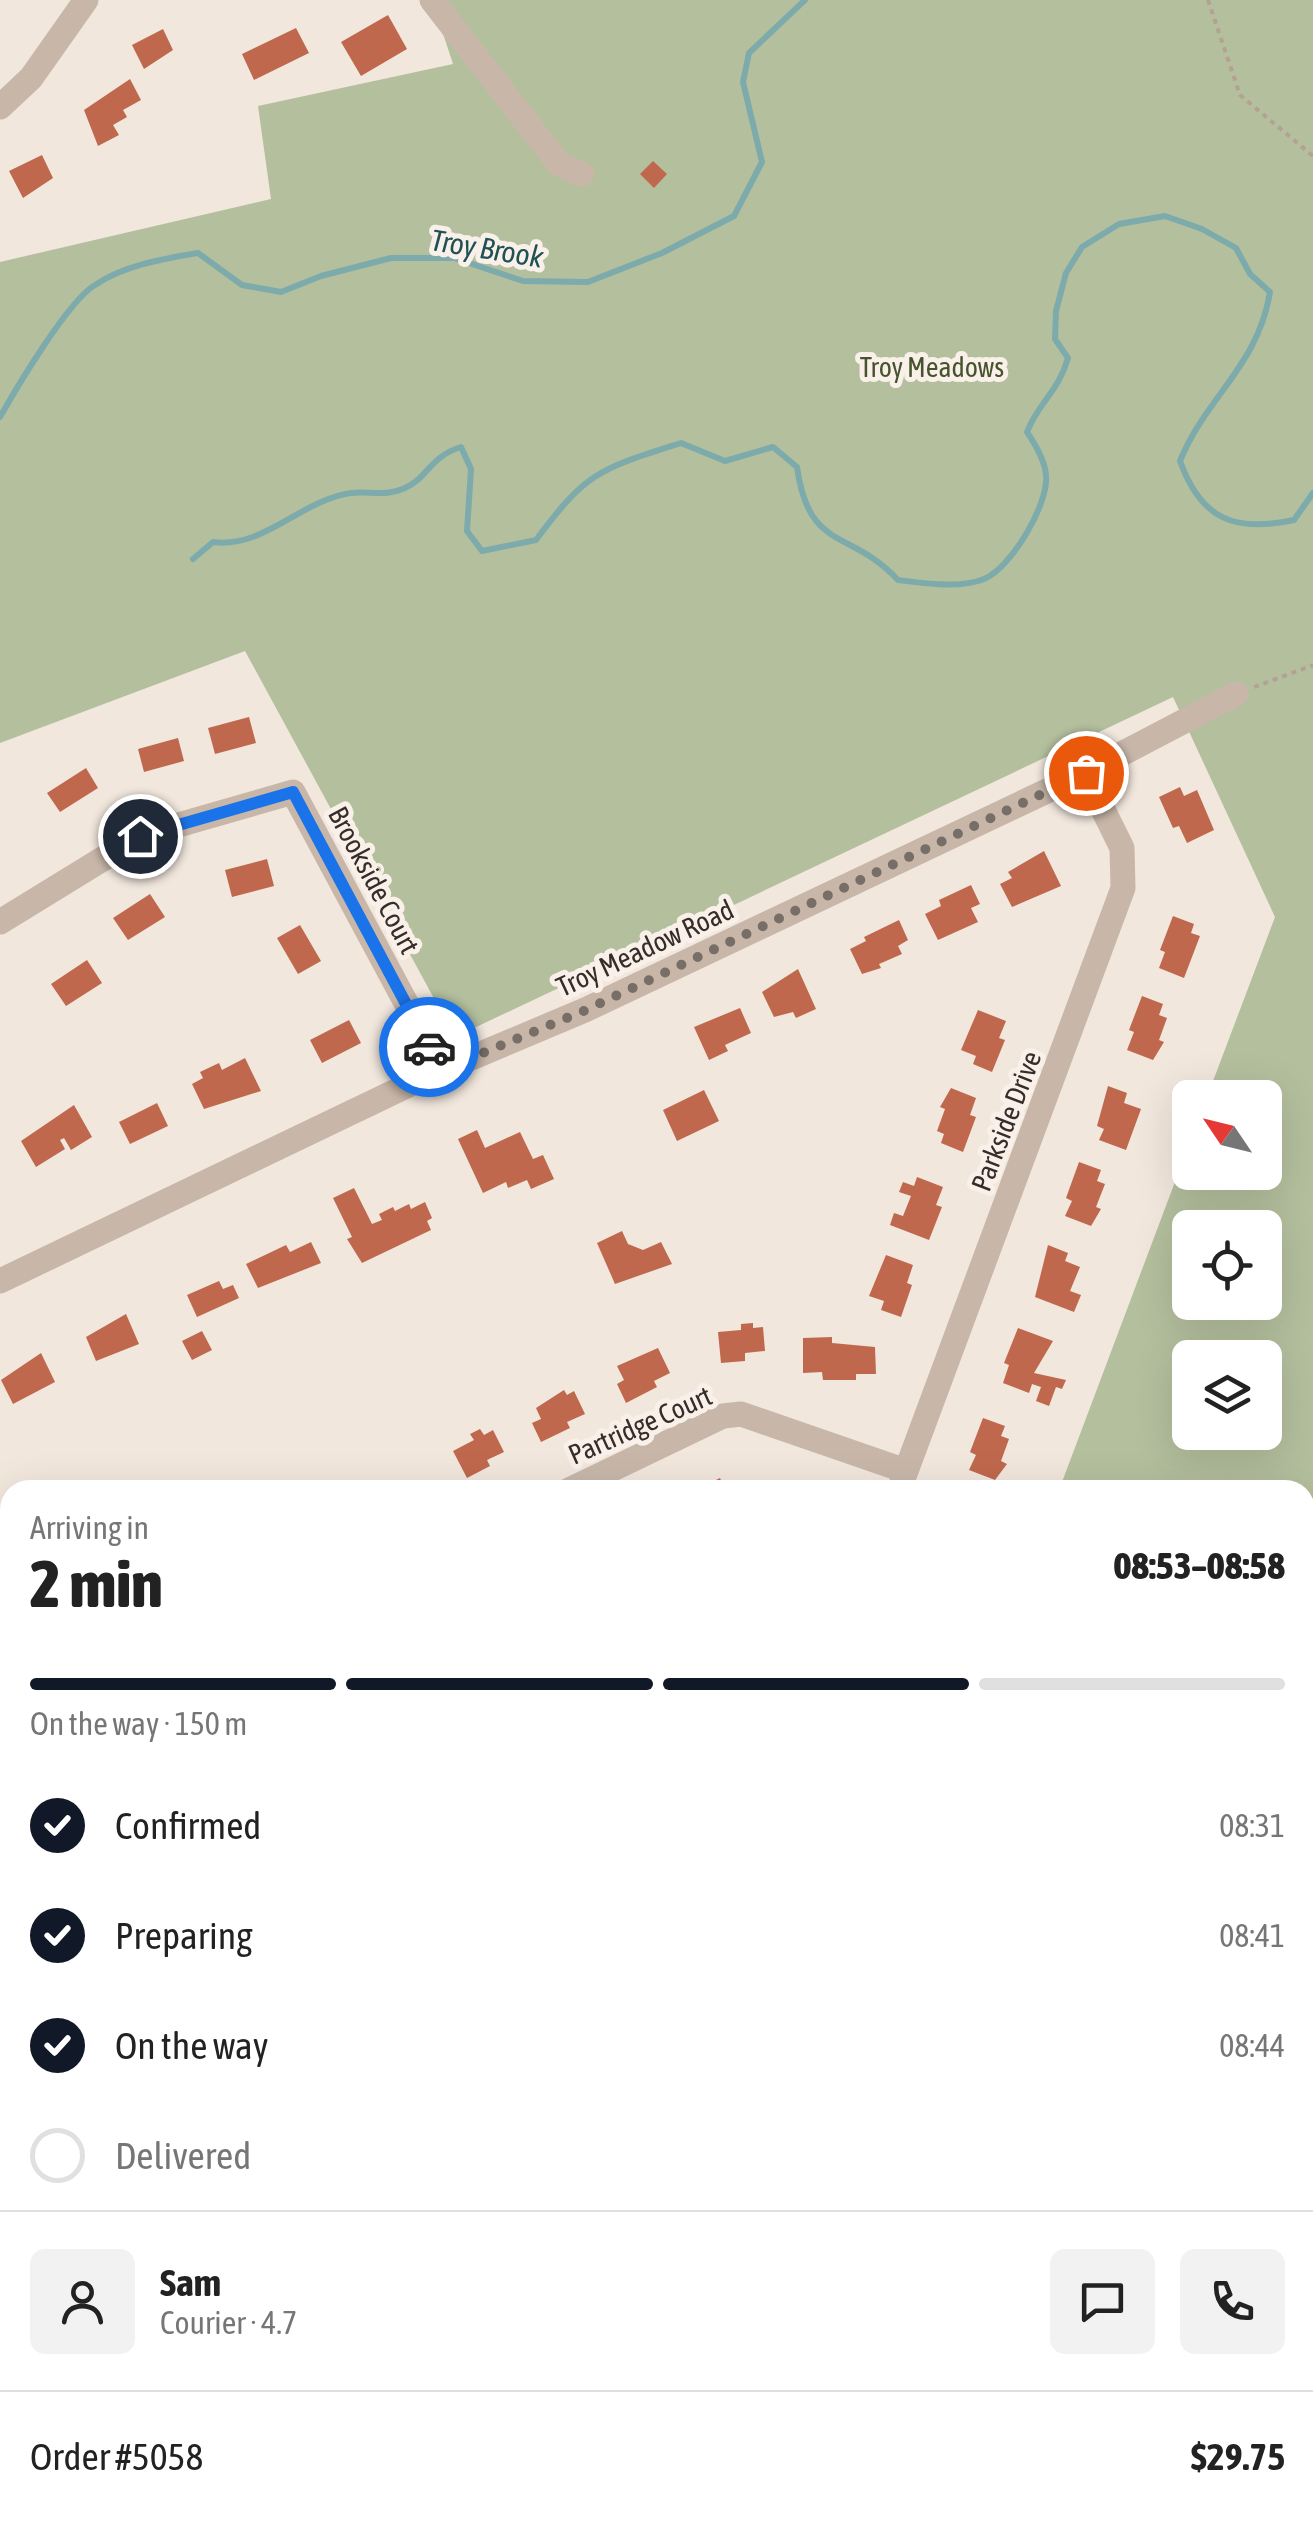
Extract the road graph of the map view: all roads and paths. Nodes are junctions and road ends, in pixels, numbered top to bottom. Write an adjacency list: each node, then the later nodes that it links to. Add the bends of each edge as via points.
1 (86, 0): 4 (street, via 31,78)
2 (432, 0): 6 (street, via 559,164)
3 (1208, 0): 5 (path, via 1240,96)
4 (0, 107)
5 (1313, 156)
6 (582, 174)
7 (1313, 665): 8 (path)
8 (1236, 694): 9 (street, Troy Meadow Road)
9 (1086, 773): 11 (street, Troy Meadow Road, via 586,1010); 14 (street, Parkside Drive, via 1122,848 1124,888)
10 (0, 922): 11 (street, Brookside Court, via 140,836 293,792)
11 (442, 1070): 12 (street, Troy Meadow Road)
12 (0, 1280)
13 (590, 1480): 14 (street, Partridge Court, via 723,1416 742,1414)
14 (903, 1480)

